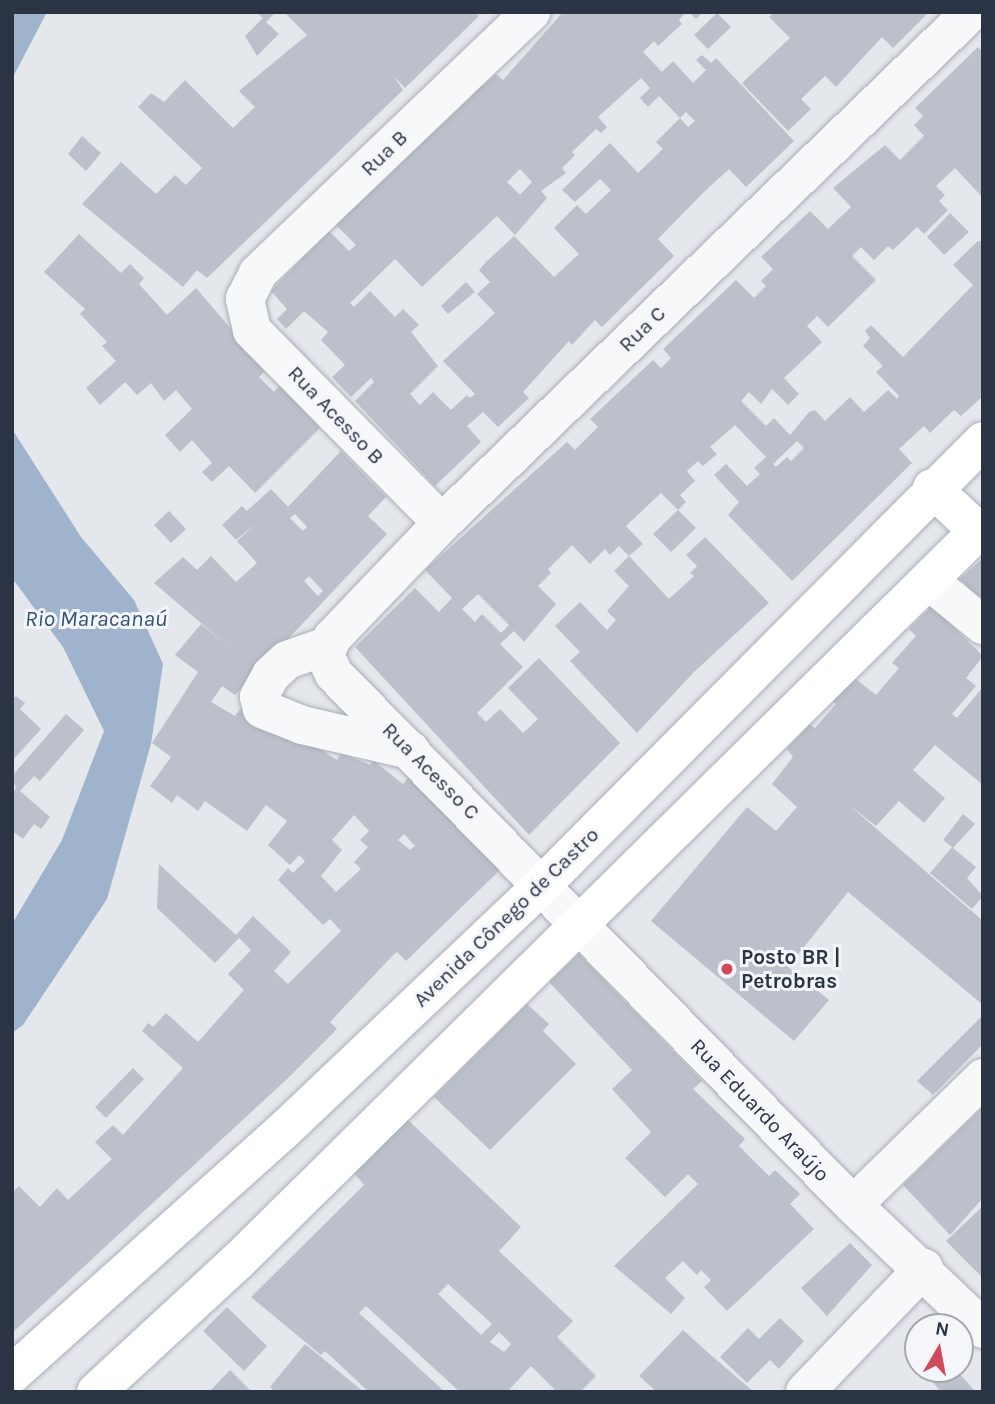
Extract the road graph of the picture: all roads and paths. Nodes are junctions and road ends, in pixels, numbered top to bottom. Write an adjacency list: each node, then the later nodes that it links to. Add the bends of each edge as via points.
1 (531, 12): 3 (street, Rua B, via 258,273)
2 (971, 12): 6 (street, Rua C)
3 (245, 299): 6 (street, Rua Acesso B, via 252,330)
4 (983, 441): 5 (main road, Avenida Cônego de Castro)
5 (932, 488): 7 (main road); 12 (main road, Avenida Cônego de Castro)
6 (442, 523): 10 (street, Rua C)
7 (980, 529): 8 (main road)
8 (929, 581): 9 (street); 13 (main road)
9 (983, 625)
10 (326, 650): 11 (street, Rua Acesso C, via 334,674); 11 (street, via 287,660 271,675 259,697 262,709 302,725)
11 (410, 750): 12 (street, Rua Acesso C)
12 (543, 884): 13 (street, Rua Eduardo Araújo); 18 (main road, Avenida Cônego de Castro, via 282,1132)
13 (578, 923): 15 (street, Rua Eduardo Araújo); 19 (main road, via 237,1262)
14 (983, 1078): 15 (street)
15 (853, 1205): 16 (street, Rua Eduardo Araújo)
16 (924, 1268): 17 (street, Rua Eduardo Araújo); 20 (street)
17 (983, 1329)
18 (12, 1374)
19 (96, 1392)
20 (805, 1392)

